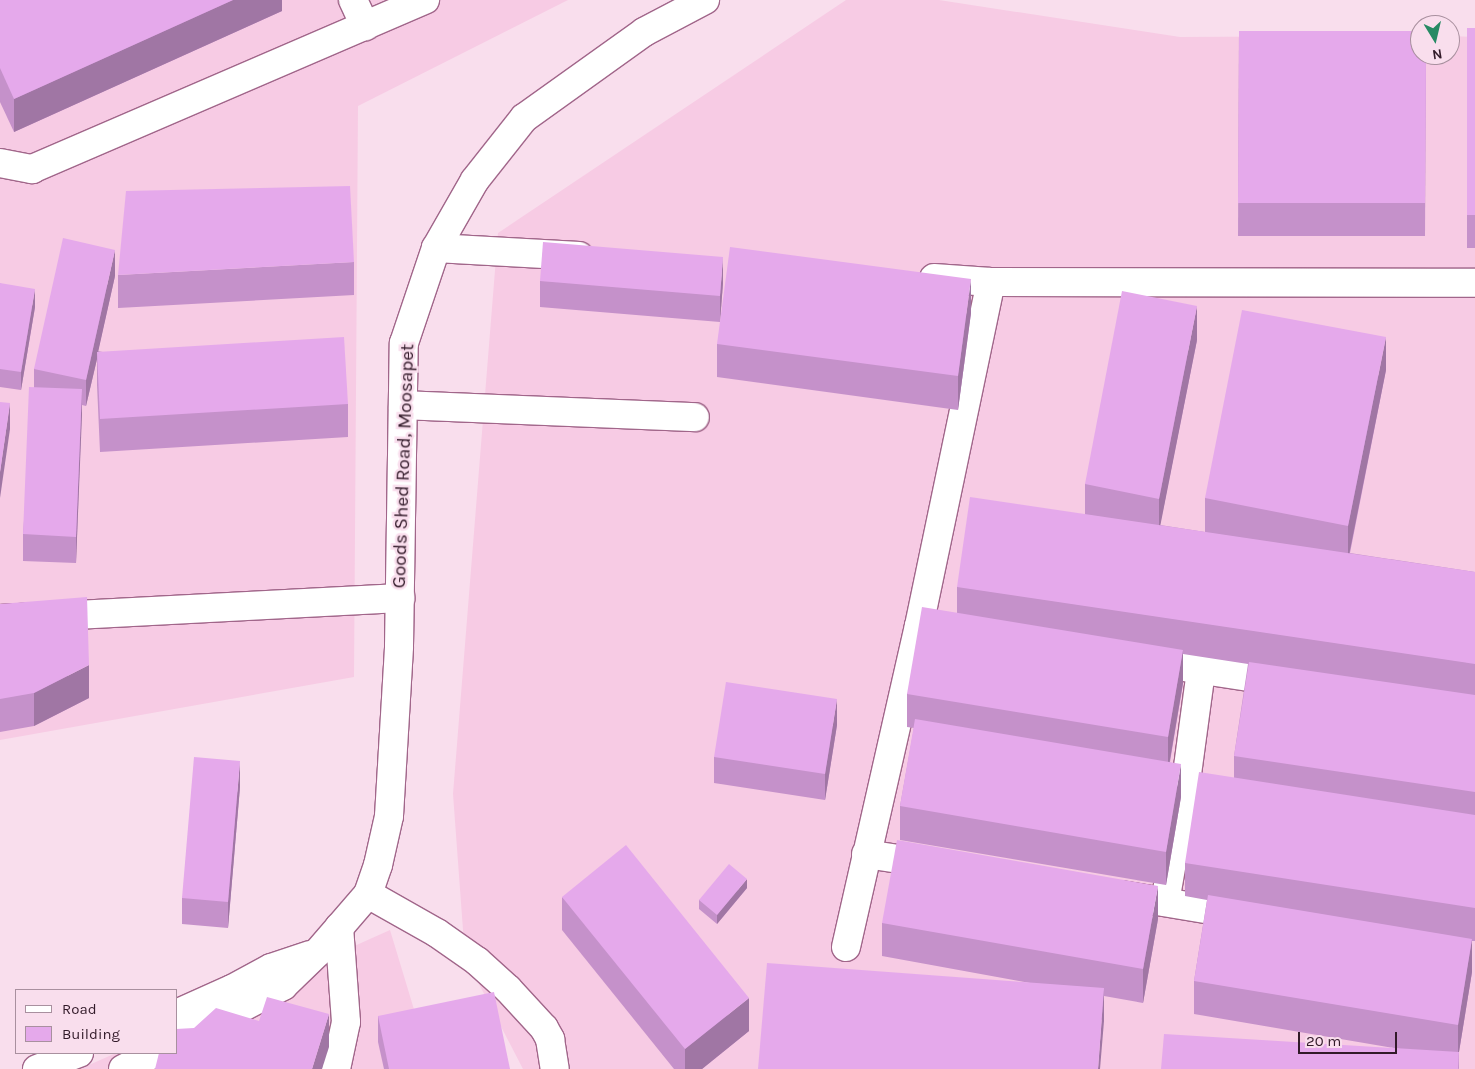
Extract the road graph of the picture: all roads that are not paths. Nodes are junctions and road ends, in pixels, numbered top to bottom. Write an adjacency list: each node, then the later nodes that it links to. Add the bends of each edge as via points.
1 (353, 0): 4 (street)
2 (425, 0): 4 (street)
3 (705, 0): 6 (street, Goods Shed Road, Moosapet, via 644,32 524,118 475,180)
4 (365, 26): 5 (street, via 32,169)
5 (0, 163)
6 (436, 248): 7 (street); 11 (street, Goods Shed Road, Moosapet, via 404,343)
7 (605, 258)
8 (912, 277): 9 (street)
9 (991, 282): 10 (street); 15 (street)
10 (1475, 283)
11 (404, 405): 12 (street); 13 (street, Goods Shed Road, Moosapet)
12 (695, 418)
13 (400, 598): 14 (street); 28 (street, Goods Shed Road, Moosapet, via 388,816)
14 (0, 619)
15 (919, 626): 16 (street); 20 (street)
16 (977, 635)
17 (1123, 658): 18 (street)
18 (1202, 670): 19 (street); 23 (street)
19 (1309, 686)
20 (892, 740): 21 (street); 25 (street)
21 (922, 745)
22 (1116, 778): 23 (street)
23 (1185, 789): 24 (street); 29 (street)
24 (1252, 800)
25 (866, 854): 26 (street); 32 (street)
26 (953, 868)
27 (1097, 891): 29 (street)
28 (368, 894): 31 (street, Goods Shed Road, Moosapet); 42 (street, via 437,933 477,961 508,989 544,1028 550,1039)
29 (1165, 902): 30 (street)
30 (1271, 920)
31 (339, 927): 33 (street, Goods Shed Road, Moosapet); 41 (street, via 346,1022)
32 (846, 947)
33 (318, 952): 34 (street, via 271,968); 35 (street, Goods Shed Road, Moosapet, via 282,986)
34 (178, 1013)
35 (178, 1041)
36 (76, 1054): 39 (street)
37 (116, 1054): 40 (street)
38 (153, 1054): 40 (street)
39 (38, 1069)
40 (123, 1069)
41 (336, 1069)
42 (555, 1069)

